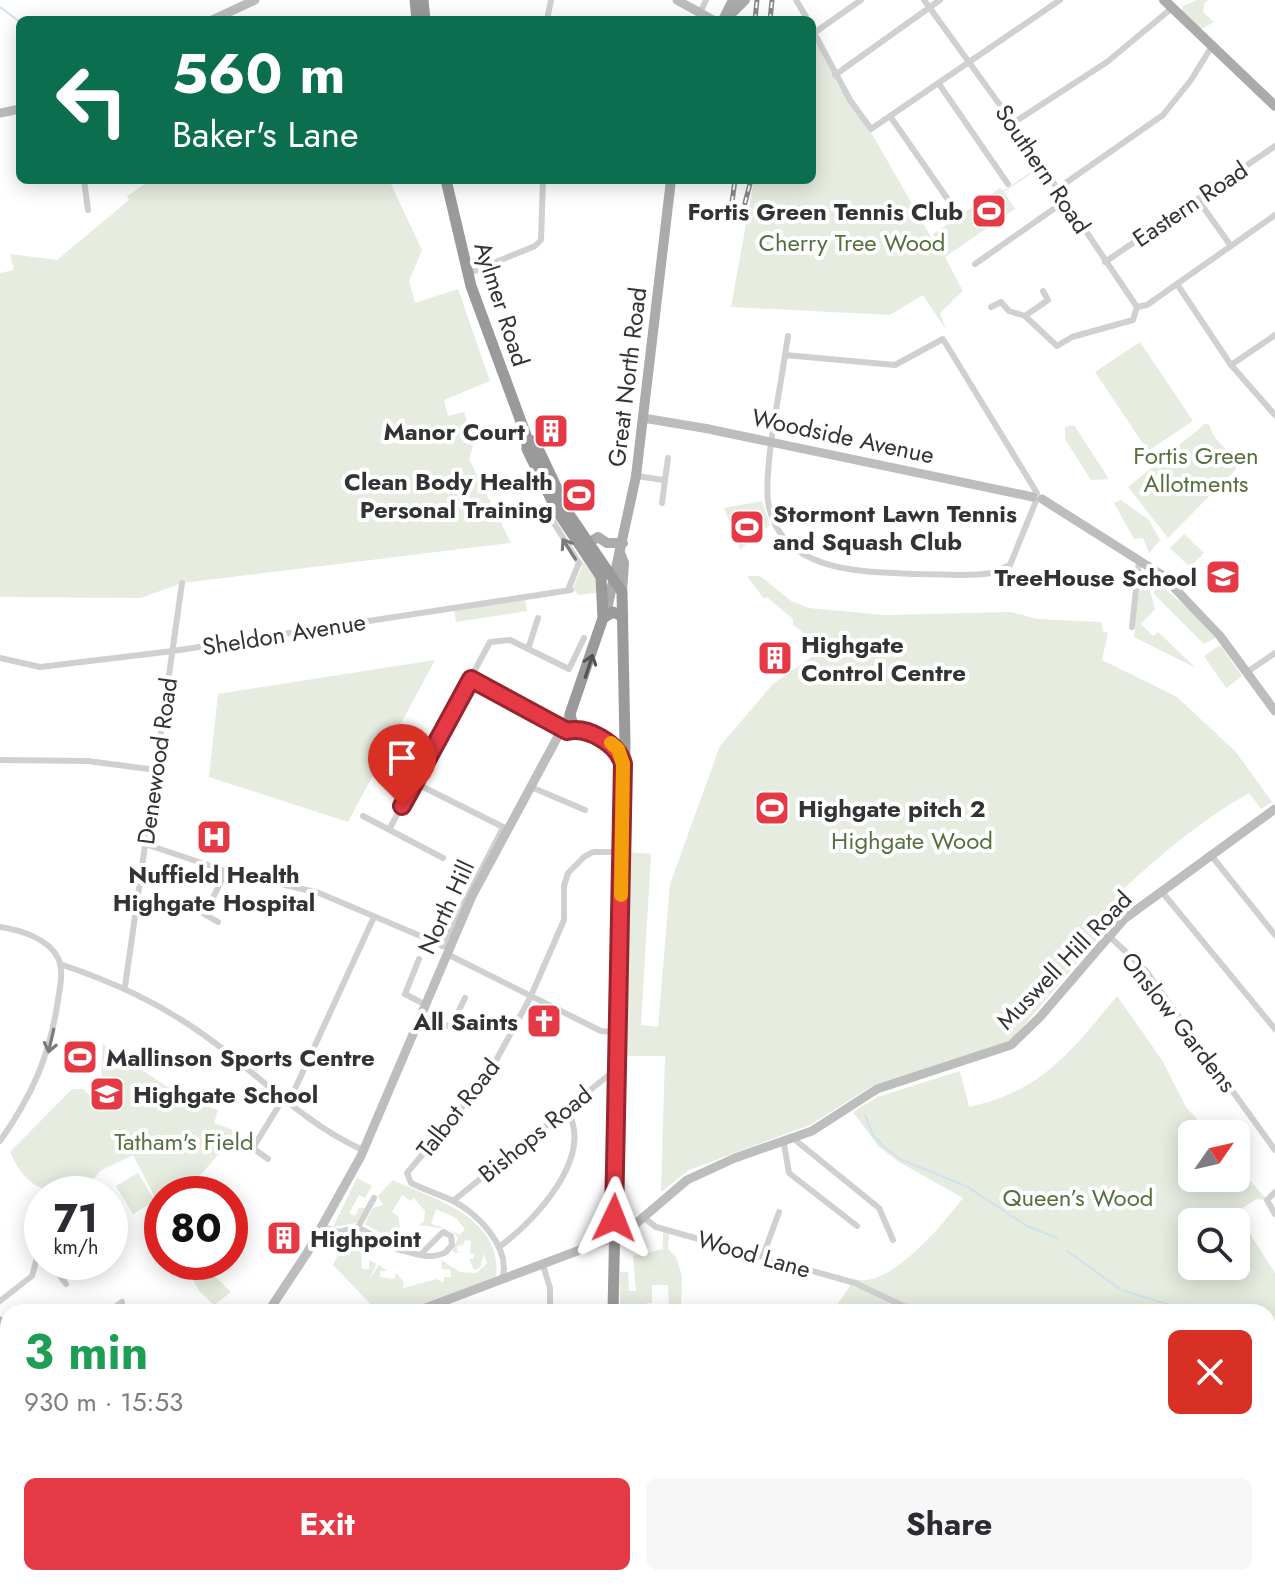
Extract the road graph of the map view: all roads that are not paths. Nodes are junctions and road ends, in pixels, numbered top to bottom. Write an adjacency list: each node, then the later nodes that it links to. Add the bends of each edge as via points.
1 (255, 0): 12 (main road)
2 (677, 0): 11 (main road)
3 (706, 0): 11 (street)
4 (745, 0): 14 (main road)
5 (861, 0): 15 (street)
6 (924, 0): 10 (street, Southern Road)
7 (940, 0): 10 (street)
8 (1060, 0): 18 (street)
9 (1170, 3): 17 (main road); 23 (street, via 1107,62)
10 (930, 7): 18 (street, Southern Road); 19 (street)
11 (700, 13): 13 (main road)
12 (221, 16)
13 (706, 16)
14 (728, 16)
15 (816, 29)
16 (816, 37): 19 (street)
17 (1212, 46): 21 (main road); 30 (street, via 1163,115)
18 (969, 62): 20 (street); 23 (street, Southern Road)
19 (835, 75): 22 (street, via 871,129)
20 (939, 84): 22 (street); 29 (street)
21 (1275, 106)
22 (890, 116): 34 (street)
23 (1013, 123): 30 (street, Southern Road)
24 (1275, 146): 31 (street, Eastern Road)
25 (85, 184): 33 (street)
26 (447, 184): 39 (highway, Aylmer Road)
27 (543, 184): 39 (street, via 541,240)
28 (671, 184): 50 (main road, Great North Road)
29 (1008, 184)
30 (1057, 189): 32 (street, Southern Road)
31 (1198, 200): 36 (street); 37 (street, Eastern Road)
32 (1065, 201): 37 (street, Southern Road); 38 (street)
33 (88, 210)
34 (958, 214)
35 (1275, 215): 36 (street)
36 (1231, 246): 40 (street)
37 (1105, 262): 43 (street, Southern Road)
38 (975, 264)
39 (467, 274): 51 (highway, Aylmer Road)
40 (1177, 284): 43 (street); 48 (street)
41 (1043, 291): 44 (street, via 1048,300)
42 (991, 307): 44 (street, via 1001,302)
43 (1137, 307): 44 (street, via 1133,320 1057,346)
44 (1025, 316)
45 (1275, 335): 48 (street)
46 (788, 336): 47 (street)
47 (785, 355): 52 (street); 56 (street, via 895,365 943,339)
48 (1231, 365): 49 (street)
49 (1275, 413)
50 (643, 418): 52 (main road, Woodside Avenue, bridge); 54 (main road, Great North Road)
51 (527, 438): 58 (highway, Aylmer Road, via 527,449); 59 (highway, Aylmer Road, via 536,444 569,514)
52 (773, 443): 56 (main road, Woodside Avenue); 56 (street, via 769,507 779,529 811,559 837,569 980,575 1002,570 1018,550)
53 (668, 458): 55 (street)
54 (636, 476): 55 (street); 60 (main road, Great North Road)
55 (664, 480): 57 (street)
56 (1037, 497): 62 (main road, Woodside Avenue)
57 (662, 503)
58 (557, 511): 66 (highway, Aylmer Road, via 601,577); 72 (street, Sheldon Avenue, one-way to 58, via 569,590 579,563 552,520)
59 (590, 542): 60 (main road, via 598,537); 63 (highway, Aylmer Road)
60 (623, 543): 61 (main road, Great North Road)
61 (621, 555): 63 (main road, Great North Road); 65 (main road)
62 (1139, 561): 69 (street); 75 (main road, Woodside Avenue, via 1193,605)
63 (614, 576): 65 (highway, Aylmer Road); 66 (main road)
64 (182, 583): 72 (street, Denewood Road)
65 (622, 592): 67 (highway)
66 (605, 616): 67 (highway); 78 (highway, one-way to 66)
67 (622, 616): 79 (highway)
68 (538, 618): 71 (street)
69 (1132, 627)
70 (584, 638): 71 (street, via 569,669)
71 (528, 649): 76 (street, via 510,640 490,642)
72 (173, 651): 74 (street, Sheldon Avenue, via 40,667); 83 (street, Denewood Road)
73 (1275, 653): 75 (street)
74 (0, 658)
75 (1247, 672): 77 (main road, Woodside Avenue)
76 (471, 679): 78 (street); 84 (street)
77 (1275, 711)
78 (568, 729): 80 (highway); 85 (main road, North Hill, via 552,745)
79 (624, 733): 80 (highway); 82 (highway)
80 (609, 742): 82 (highway)
81 (0, 760): 83 (street, via 88,761)
82 (623, 764): 92 (highway)
83 (156, 770): 91 (street, Denewood Road)
84 (415, 783): 89 (street); 90 (street)
85 (531, 787): 87 (street); 90 (main road, North Hill)
86 (1275, 809): 93 (main road, Muswell Hill Road)
87 (585, 810)
88 (363, 816): 89 (street)
89 (390, 828): 94 (street)
90 (506, 829): 102 (main road, North Hill)
91 (145, 844): 95 (street); 105 (street, Denewood Road)
92 (622, 852): 107 (street, Talbot Road, via 593,852 568,873 564,920); 110 (highway)
93 (1210, 854): 96 (main road, Muswell Hill Road); 100 (street)
94 (443, 858)
95 (226, 871): 97 (street, via 319,893); 98 (street, via 202,913)
96 (1162, 892): 101 (main road, Muswell Hill Road); 109 (street)
97 (374, 917): 102 (street); 112 (street)
98 (218, 922)
99 (0, 927): 104 (street, via 42,941)
100 (1275, 935)
101 (1109, 936): 114 (main road, Muswell Hill Road, via 1011,1045 877,1089); 120 (street, Onslow Gardens, via 1146,971)
102 (446, 949): 107 (street); 108 (main road, North Hill)
103 (419, 959): 108 (street, via 405,994)
104 (60, 964): 105 (street); 115 (street, one-way to 115, via 48,1054 37,1084)
105 (125, 987): 112 (street, via 202,1034)
106 (465, 998): 108 (street, via 451,1027)
107 (530, 998): 110 (street, via 601,1031); 124 (street, Talbot Road, via 487,1077 407,1177 427,1192)
108 (424, 1010): 119 (main road, North Hill)
109 (1275, 1029)
110 (620, 1033): 111 (highway)
111 (619, 1072): 113 (street, Bishops Road); 131 (highway)
112 (285, 1102): 118 (street); 119 (street, via 321,1129)
113 (566, 1109): 124 (street, Bishops Road); 133 (street, via 573,1140 559,1183 537,1215)
114 (794, 1139): 117 (main road, Muswell Hill Road); 132 (street, via 879,1208)
115 (0, 1141)
116 (243, 1141): 118 (street)
117 (784, 1144): 127 (main road, Muswell Hill Road, via 699,1173); 128 (street, via 789,1173)
118 (253, 1148): 121 (street)
119 (363, 1150): 129 (main road, North Hill)
120 (1275, 1150)
121 (268, 1159)
122 (1275, 1192): 126 (street, via 1267,1200)
123 (374, 1198): 130 (street)
124 (453, 1201): 133 (street, via 481,1223)
125 (779, 1212): 135 (street)
126 (1275, 1214)
127 (643, 1217): 131 (main road, Muswell Hill Road); 135 (street, Wood Lane, via 656,1227)
128 (857, 1226)
129 (322, 1227): 130 (street, via 339,1232); 144 (main road, North Hill)
130 (358, 1227): 134 (street)
131 (614, 1238): 136 (main road, Muswell Hill Road); 147 (highway)
132 (893, 1240)
133 (499, 1247): 139 (street)
134 (420, 1255): 134 (street, via 437,1234 451,1236 446,1252)
135 (763, 1256): 148 (street, Wood Lane, via 867,1288)
136 (543, 1265): 139 (main road, Muswell Hill Road); 146 (street)
137 (27, 1280): 141 (street)
138 (63, 1280): 140 (street)
139 (499, 1280): 145 (main road, Muswell Hill Road)
140 (66, 1284)
141 (0, 1301)
142 (122, 1302): 143 (street)
143 (119, 1304)
144 (273, 1304)
145 (436, 1304)
146 (550, 1304)
147 (613, 1304)
148 (900, 1304)

